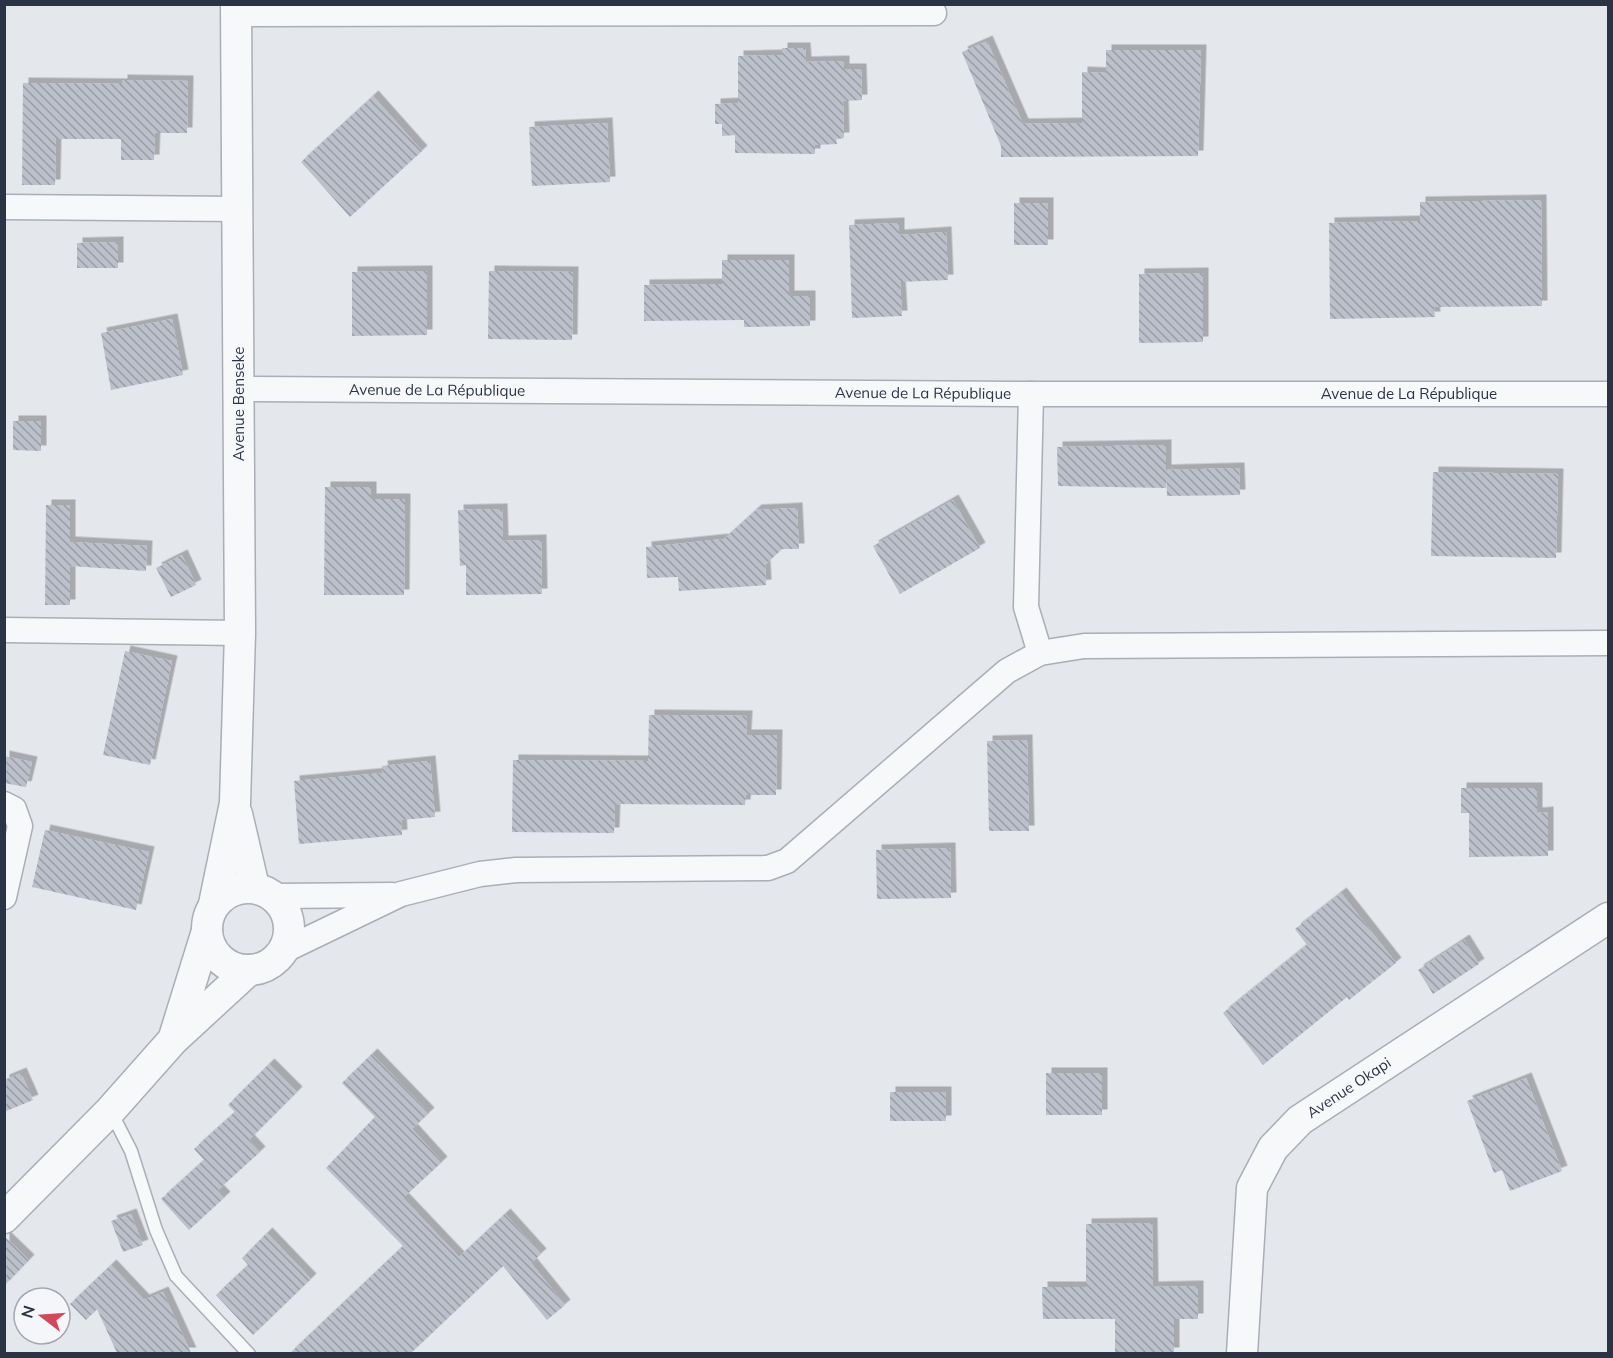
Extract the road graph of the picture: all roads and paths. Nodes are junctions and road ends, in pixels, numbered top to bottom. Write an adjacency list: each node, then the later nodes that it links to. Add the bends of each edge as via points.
1 (236, 9): 2 (street); 4 (street, Avenue Benseke)
2 (934, 14)
3 (4, 207): 4 (street)
4 (239, 209): 5 (street, Avenue Benseke)
5 (239, 389): 6 (street, Avenue de La République); 9 (street, Avenue Benseke)
6 (1031, 394): 7 (street, Avenue de La République); 11 (street, via 1026,607)
7 (1608, 394)
8 (4, 630): 9 (street)
9 (240, 633): 12 (street, Avenue Benseke)
10 (1608, 642): 11 (street, via 1084,646)
11 (1040, 653): 15 (street, via 1007,671 788,861 768,868 516,870 480,874)
12 (235, 803): 14 (street); 17 (street)
13 (4, 804): 16 (street, via 14,809 20,826)
14 (264, 892): 15 (street); 17 (street, via 232,890); 19 (street, via 287,912 290,932)
15 (400, 894): 19 (street)
16 (4, 897)
17 (211, 918): 20 (street, via 209,943 225,963); 21 (street)
18 (1608, 918): 25 (street, Avenue Okapi, via 1300,1120 1273,1148 1252,1188)
19 (283, 951): 20 (street, via 268,965)
20 (249, 970): 21 (street)
21 (173, 1040): 22 (street)
22 (110, 1111): 23 (street); 24 (lane, via 131,1151 156,1230 176,1276)
23 (4, 1218)
24 (249, 1353)
25 (1242, 1353)

